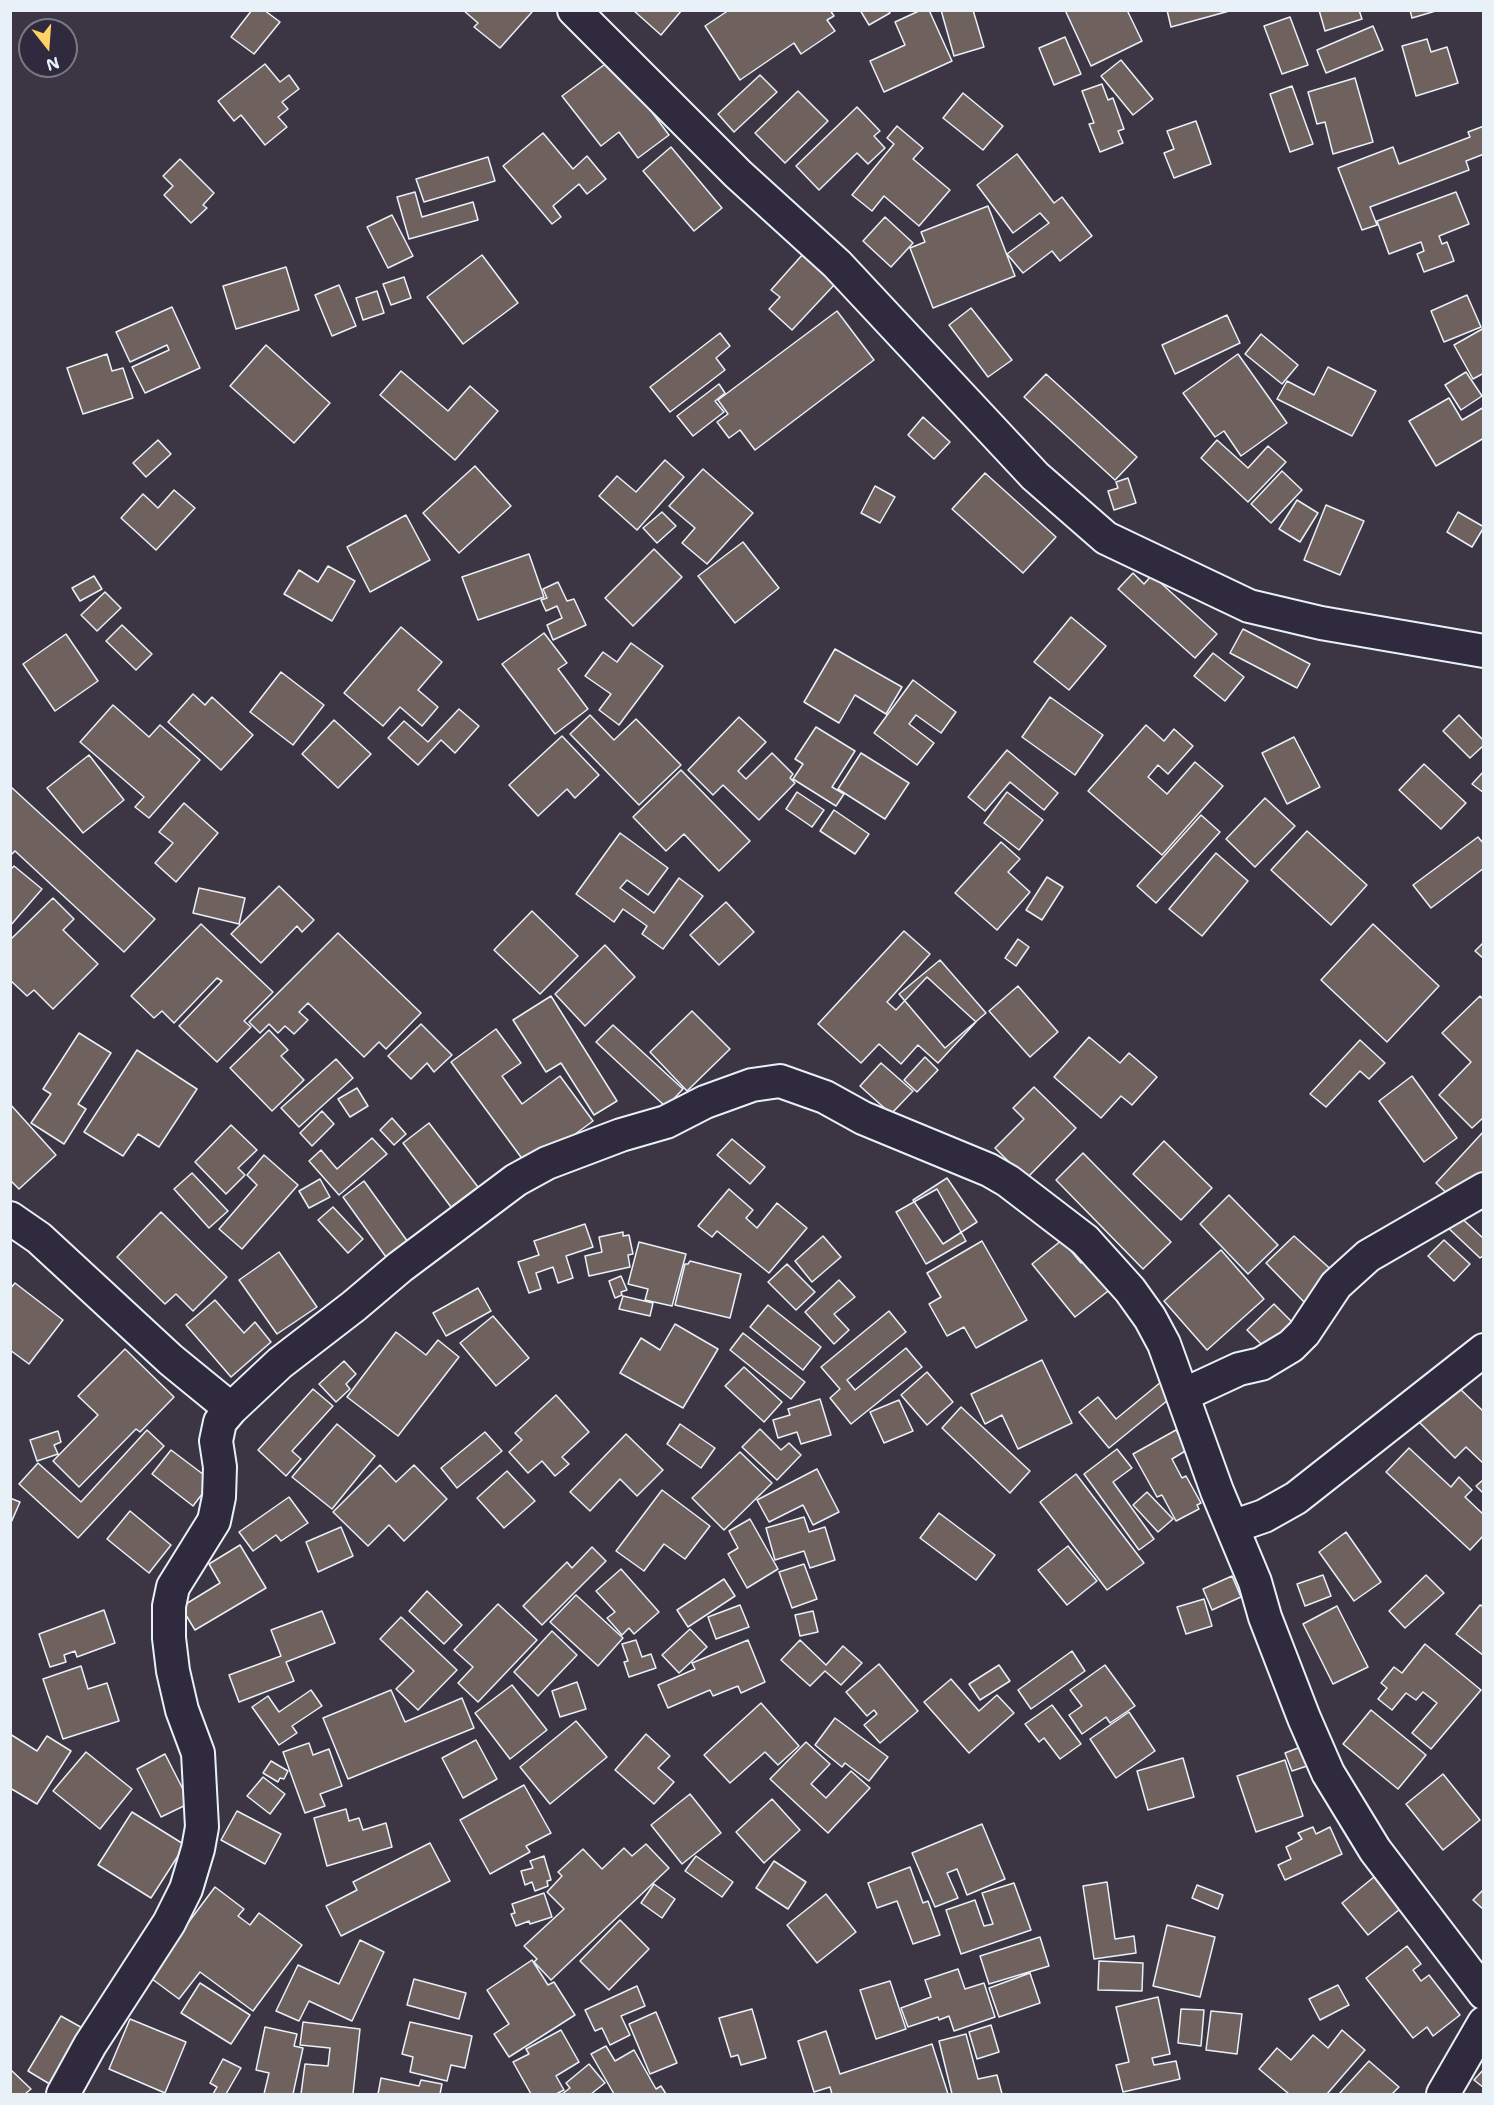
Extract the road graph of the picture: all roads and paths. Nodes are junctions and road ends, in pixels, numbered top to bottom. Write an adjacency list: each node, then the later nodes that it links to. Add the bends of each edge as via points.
1 (574, 10): 2 (street, via 738,174 837,264 1035,476 1106,538 1249,606 1321,623)
2 (1484, 651)
3 (1484, 1189): 6 (street, via 1368,1256 1336,1285 1291,1346 1261,1364 1239,1369)
4 (10, 1218): 7 (street, via 39,1238 171,1360)
5 (1484, 1350): 8 (street, via 1296,1498 1264,1516)
6 (1184, 1395): 7 (street, via 1164,1344 1130,1290 1085,1240 1059,1219 989,1170 780,1081 752,1085 705,1102 666,1122 547,1163 516,1180 280,1363); 8 (street)
7 (231, 1409): 11 (street, via 220,1422 216,1441 219,1497 214,1521 173,1587 169,1605 173,1671 198,1754 198,1849 186,1889 169,1923)
8 (1232, 1527): 9 (street, via 1328,1773 1375,1850)
9 (1484, 1993)
10 (1484, 2024): 12 (street)
11 (63, 2094)
12 (1443, 2094)

